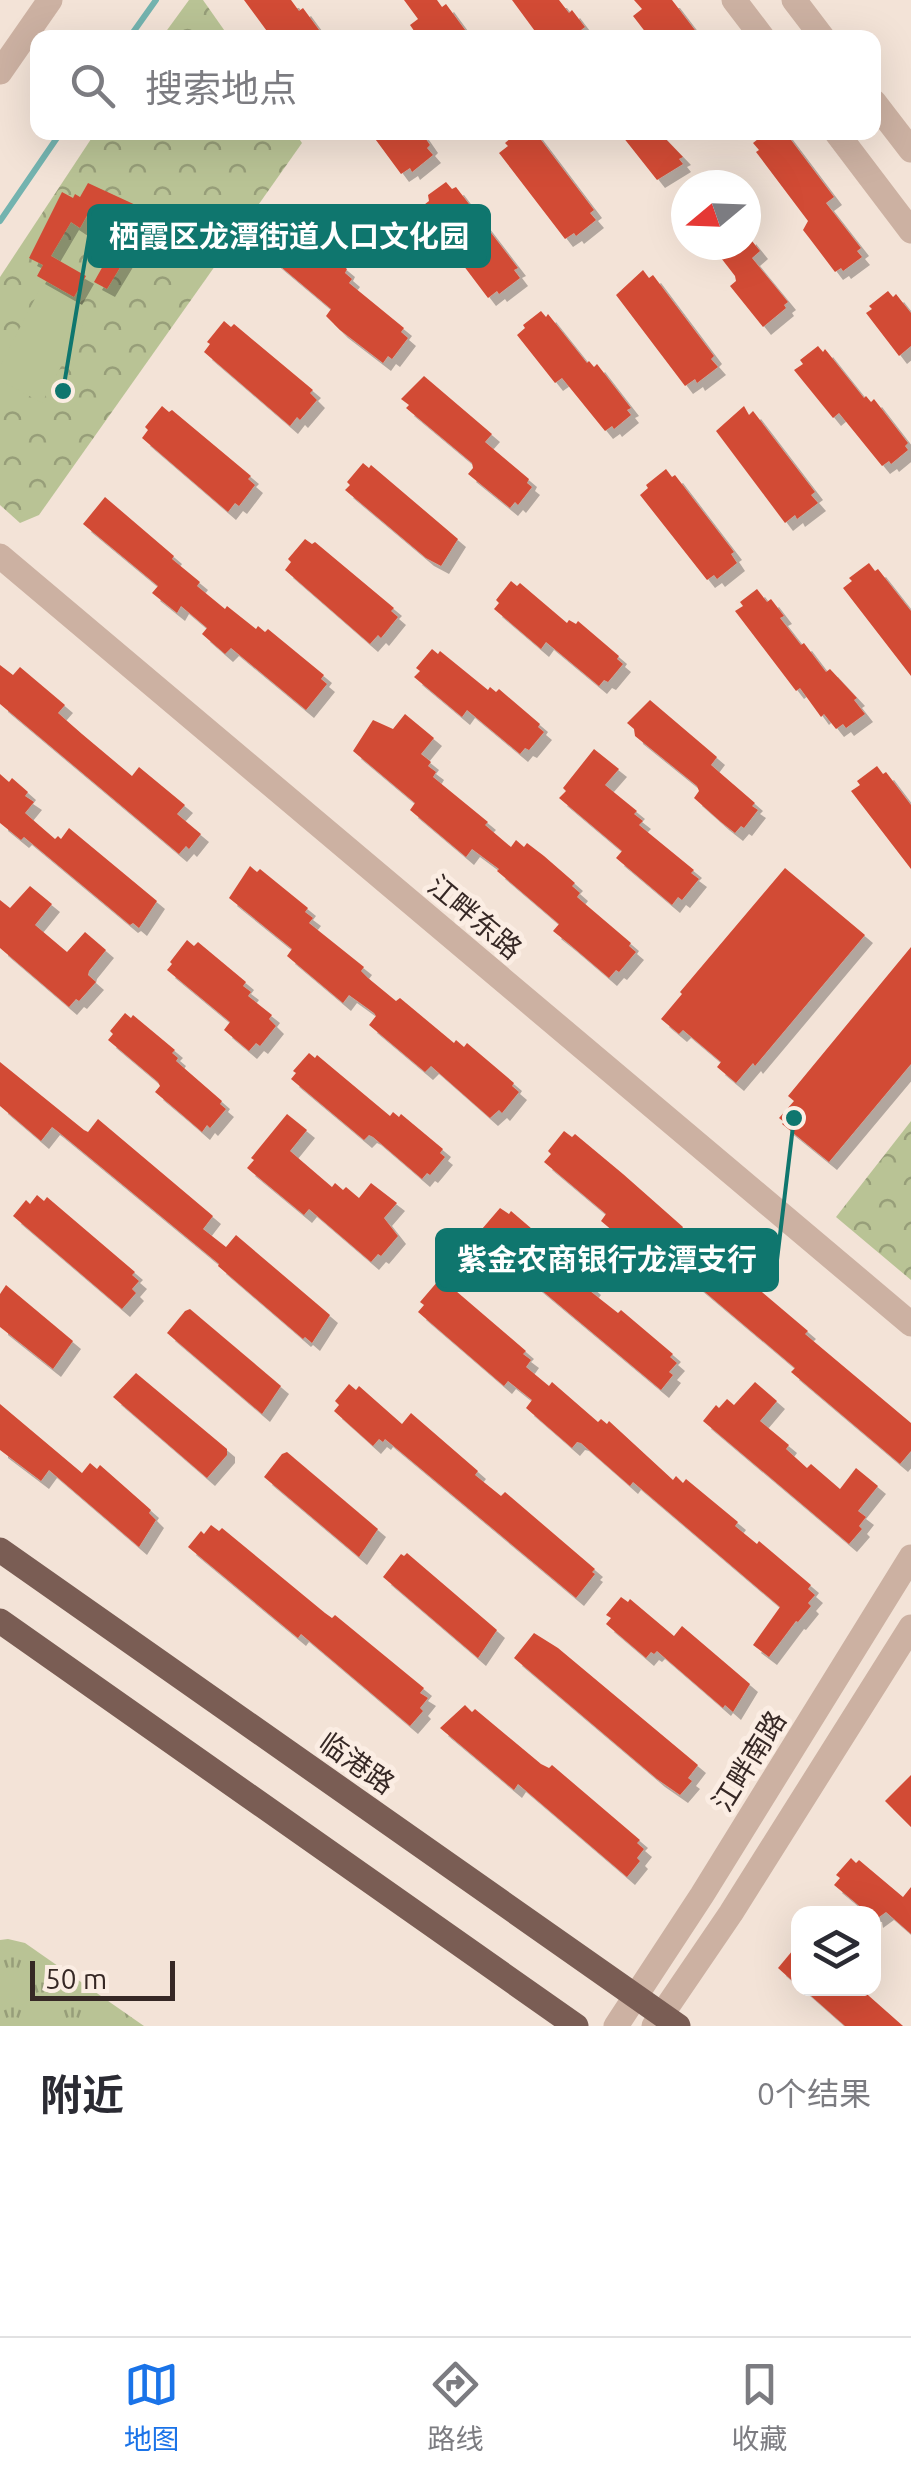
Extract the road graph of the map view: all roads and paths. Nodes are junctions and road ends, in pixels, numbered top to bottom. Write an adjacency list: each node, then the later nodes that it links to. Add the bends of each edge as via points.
1 (50, 0): 6 (street)
2 (734, 0): 4 (street)
3 (794, 0): 5 (street)
4 (757, 30)
5 (817, 30)
6 (0, 72)
7 (881, 111): 9 (street)
8 (842, 140): 10 (street)
9 (911, 150)
10 (911, 231)
11 (0, 556): 12 (street, 江畔东路)
12 (911, 1324)
13 (0, 1550): 17 (main road, 临港路)
14 (911, 1556): 17 (street, 江畔南路)
15 (0, 1621): 19 (main road)
16 (911, 1627): 18 (street)
17 (636, 1994): 18 (main road, 临港路); 20 (street, 江畔南路)
18 (665, 2022)
19 (576, 2026)
20 (616, 2026)

